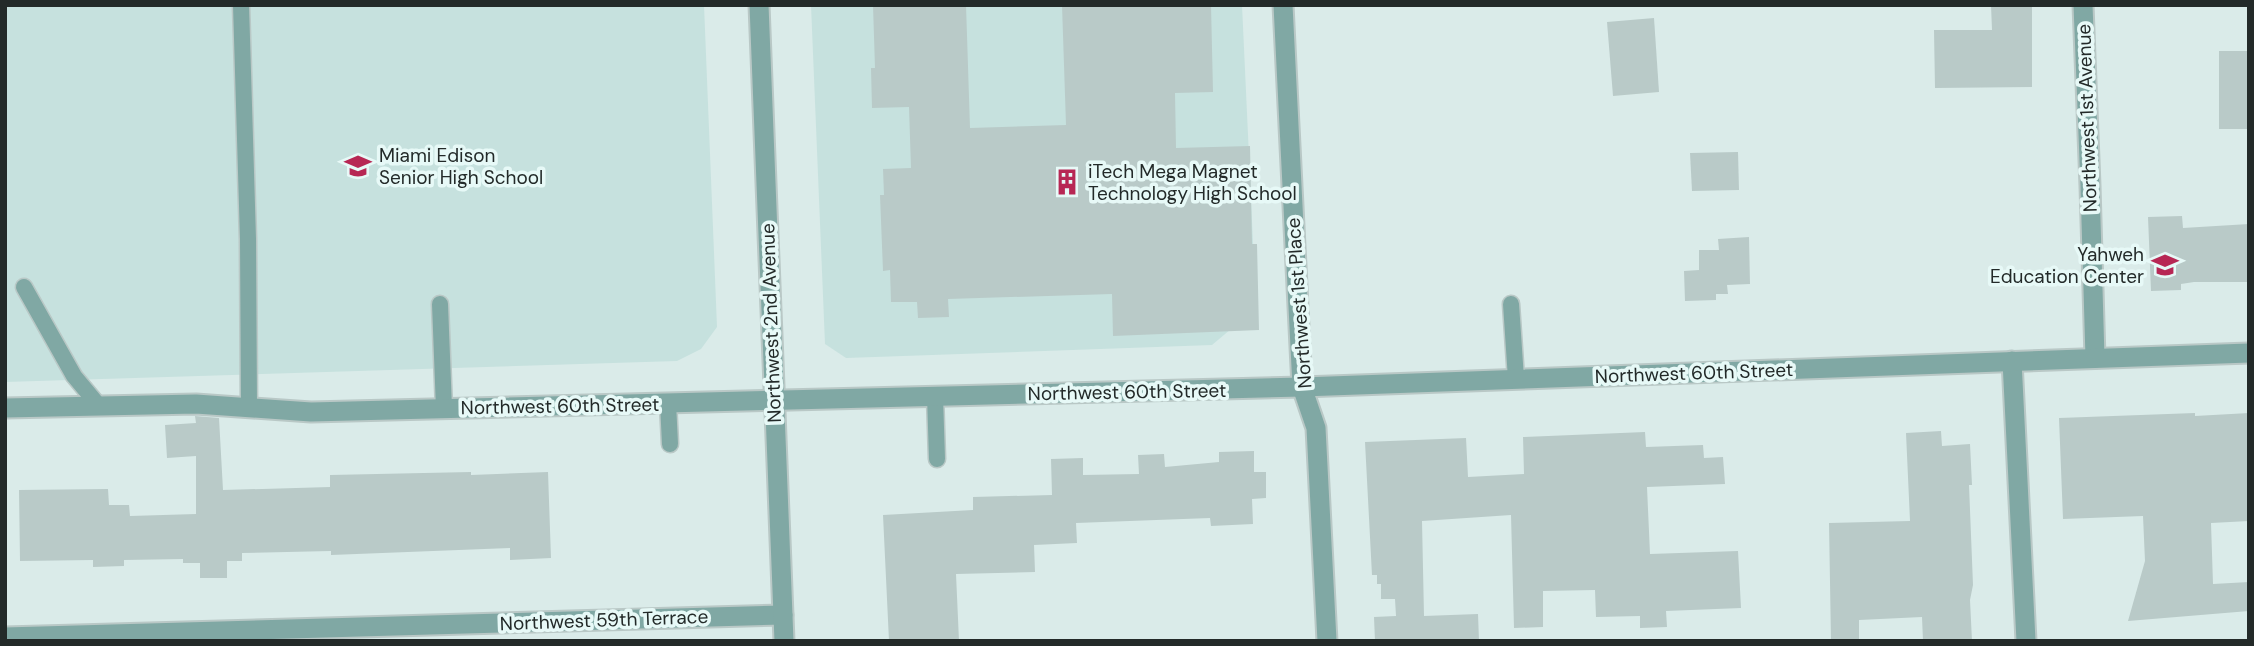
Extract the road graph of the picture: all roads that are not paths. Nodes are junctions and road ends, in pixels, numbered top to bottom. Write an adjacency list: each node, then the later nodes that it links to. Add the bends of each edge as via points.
1 (241, 5): 18 (lane)
2 (759, 5): 14 (street, Northwest 2nd Avenue)
3 (1283, 5): 12 (street, Northwest 1st Place)
4 (2083, 5): 9 (street, Northwest 1st Avenue)
5 (24, 287): 16 (lane, via 74,376)
6 (440, 304): 19 (lane)
7 (1511, 304): 11 (lane)
8 (2249, 353): 9 (street, Northwest 60th Street)
9 (2095, 358): 10 (street, Northwest 60th Street)
10 (2012, 361): 11 (street, Northwest 60th Street); 26 (street)
11 (1516, 379): 12 (street, Northwest 60th Street)
12 (1302, 387): 13 (street, Northwest 60th Street); 25 (street, Northwest 1st Place, via 1316,428)
13 (934, 396): 14 (street, Northwest 60th Street); 21 (lane)
14 (774, 400): 15 (street, Northwest 60th Street); 22 (street, Northwest 2nd Avenue)
15 (668, 403): 19 (street, Northwest 60th Street); 20 (lane)
16 (99, 406): 17 (street, Northwest 60th Street); 18 (street, Northwest 60th Street)
17 (5, 408)
18 (249, 408): 19 (street, Northwest 60th Street, via 312,412)
19 (444, 409)
20 (670, 444)
21 (937, 459)
22 (783, 615): 23 (street, Northwest 59th Terrace); 24 (street, Northwest 2nd Avenue)
23 (5, 637)
24 (784, 641)
25 (1326, 641)
26 (2026, 641)

